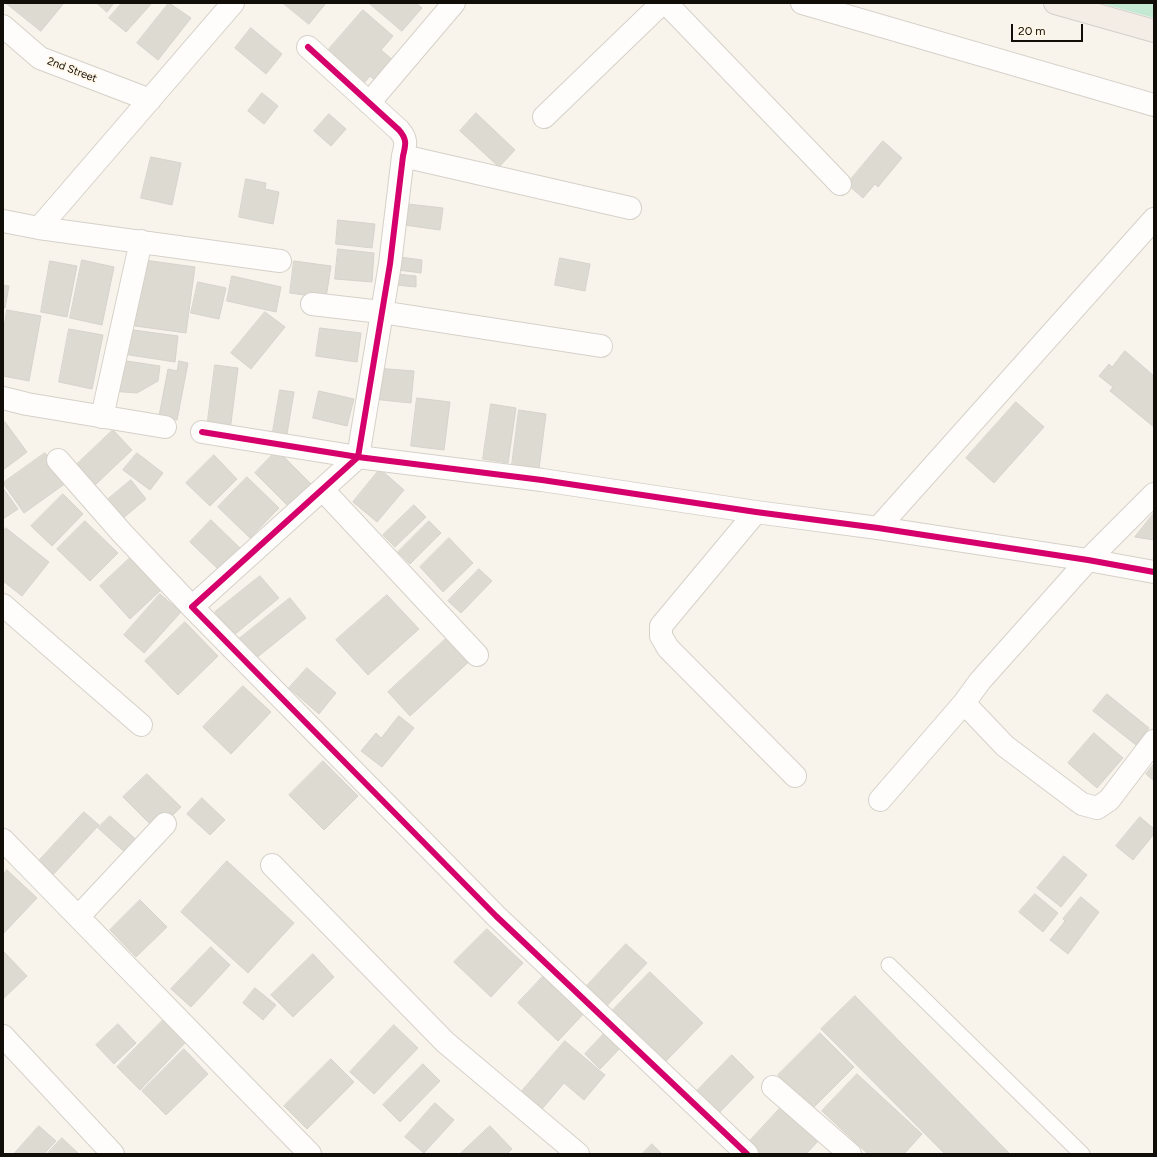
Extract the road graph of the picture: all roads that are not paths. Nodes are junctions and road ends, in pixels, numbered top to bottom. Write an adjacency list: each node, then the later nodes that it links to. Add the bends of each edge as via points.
1 (233, 3): 10 (street)
2 (454, 3): 11 (street)
3 (662, 3): 13 (street)
4 (666, 3): 15 (street)
5 (802, 3): 12 (street)
6 (1055, 3): 8 (highway)
7 (3, 26): 10 (street, 2nd Street, via 40,58)
8 (1154, 31)
9 (308, 47): 11 (street)
10 (150, 100): 19 (street)
11 (369, 103): 14 (street, via 405,137)
12 (1154, 105)
13 (544, 117)
14 (403, 156): 16 (street); 23 (street, via 390,264)
15 (840, 184)
16 (630, 208)
17 (1154, 219): 34 (street)
18 (3, 221): 19 (street)
19 (39, 228): 20 (street)
20 (141, 241): 21 (street); 26 (street)
21 (280, 261)
22 (312, 304): 23 (street)
23 (381, 312): 24 (street); 29 (street)
24 (601, 346)
25 (3, 398): 26 (street)
26 (102, 417): 27 (street)
27 (165, 427)
28 (202, 432): 29 (street)
29 (358, 458): 31 (street); 33 (street, via 542,480)
30 (58, 460): 38 (street)
31 (323, 490): 38 (street); 39 (street)
32 (1154, 494): 35 (street)
33 (756, 512): 34 (street); 43 (street, via 661,626 661,636 668,648)
34 (878, 528): 35 (street)
35 (1088, 560): 36 (street); 40 (street, via 980,681)
36 (1154, 572)
37 (3, 604): 41 (street)
38 (192, 607): 55 (street, via 496,916)
39 (477, 655)
40 (964, 704): 42 (street, via 1005,746 1082,804 1097,808 1109,800); 44 (street)
41 (141, 725)
42 (1154, 741)
43 (795, 776)
44 (880, 800)
45 (165, 824): 48 (street)
46 (3, 840): 48 (street)
47 (272, 865): 54 (street, via 445,1042)
48 (79, 916): 53 (street)
49 (889, 965): 57 (lane)
50 (3, 1036): 52 (street)
51 (773, 1087): 56 (street)
52 (113, 1154)
53 (310, 1154)
54 (578, 1154)
55 (747, 1154)
56 (850, 1154)
57 (1082, 1154)

